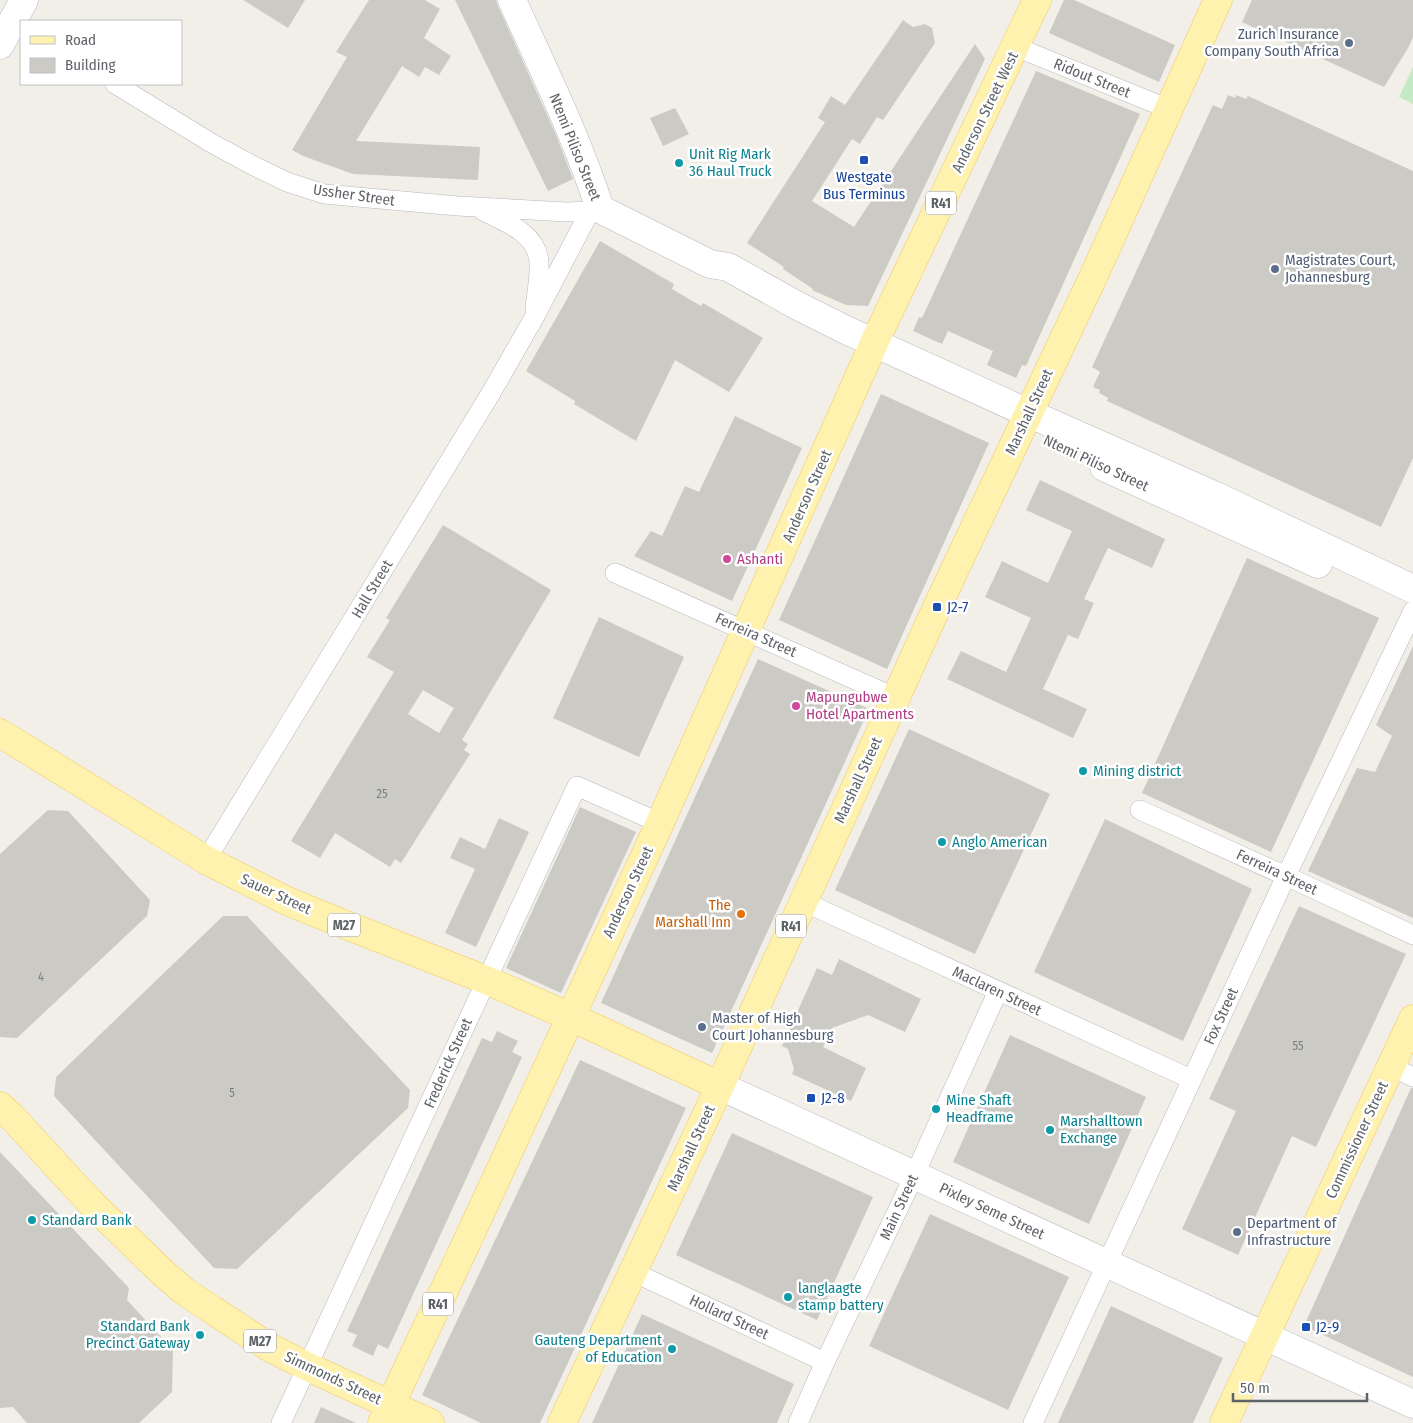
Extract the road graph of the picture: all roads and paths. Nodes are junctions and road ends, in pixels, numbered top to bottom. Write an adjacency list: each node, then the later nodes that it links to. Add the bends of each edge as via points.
1 (512, 0): 10 (street, Ntemi Piliso Street, via 589,175)
2 (1037, 0): 6 (main road, Anderson Street West / R41)
3 (1218, 0): 8 (main road, Marshall Street / R41)
4 (15, 14): 5 (street)
5 (0, 45)
6 (1016, 46): 8 (street, Ridout Street); 12 (main road, Anderson Street West / R41)
7 (117, 85): 9 (street, Ussher Street, via 213,144 287,182 324,194)
8 (1169, 109): 13 (main road, Marshall Street / R41)
9 (475, 207): 10 (street, Ussher Street, via 566,212); 11 (street, Hall Street, via 517,228 533,244 539,261)
10 (595, 210): 11 (street, Hall Street); 12 (street, Ntemi Piliso Street, via 710,264 721,281 804,330)
11 (535, 316): 23 (street, Hall Street)
12 (871, 351): 13 (street, Ntemi Piliso Street); 18 (main road, Anderson Street / R41)
13 (1025, 421): 15 (street, Ntemi Piliso Street, via 1216,496); 16 (street, Ntemi Piliso Street, via 1226,523); 19 (main road, Marshall Street / R41)
14 (615, 573): 18 (street, Ferreira Street)
15 (1413, 589)
16 (1413, 607)
17 (1413, 611): 24 (street, Fox Street)
18 (746, 630): 19 (street, Ferreira Street); 22 (main road, Anderson Street / R41)
19 (896, 698): 25 (main road, Marshall Street / R41)
20 (0, 734): 23 (main road, Sauer Street / M27)
21 (1140, 810): 24 (street, Ferreira Street)
22 (660, 823): 27 (street, Frederick Street, via 577,786); 29 (main road, Anderson Street / R41)
23 (206, 860): 27 (main road, Sauer Street / M27, via 287,901)
24 (1286, 876): 26 (street, Ferreira Street); 32 (street, Fox Street)
25 (802, 902): 28 (street, Maclaren Street); 33 (main road, Marshall Street / R41)
26 (1413, 935)
27 (486, 980): 29 (main road, Sauer Street / M27); 40 (street, Frederick Street)
28 (998, 991): 32 (street, Maclaren Street); 35 (street, Main Street)
29 (571, 1017): 33 (main road, Pixley Seme Street / M27); 42 (main road, Anderson Street / R41)
30 (1413, 1019): 31 (main road, Commissioner Street)
31 (1402, 1072): 38 (main road, Commissioner Street)
32 (1191, 1079): 36 (street, Fox Street)
33 (720, 1086): 35 (street, Pixley Seme Street / M27); 37 (main road, Marshall Street / R41)
34 (0, 1106): 40 (main road, Simmonds Street / M27, via 91,1203 184,1291 269,1348)
35 (914, 1176): 36 (street, Pixley Seme Street / M27); 39 (street, Main Street)
36 (1106, 1264): 38 (street, Pixley Seme Street / M27); 47 (street, Fox Street)
37 (633, 1272): 39 (street, Hollard Street); 45 (main road, Marshall Street / R41)
38 (1264, 1336): 41 (street, Pixley Seme Street / M27); 48 (main road, Commissioner Street)
39 (825, 1362): 46 (street, Main Street)
40 (308, 1367): 42 (main road, Simmonds Street / M27); 43 (street, Frederick Street)
41 (1413, 1404)
42 (387, 1414): 44 (main road, Simmonds Street / M27)
43 (281, 1423)
44 (430, 1423)
45 (562, 1423)
46 (798, 1423)
47 (1033, 1423)
48 (1224, 1423)

